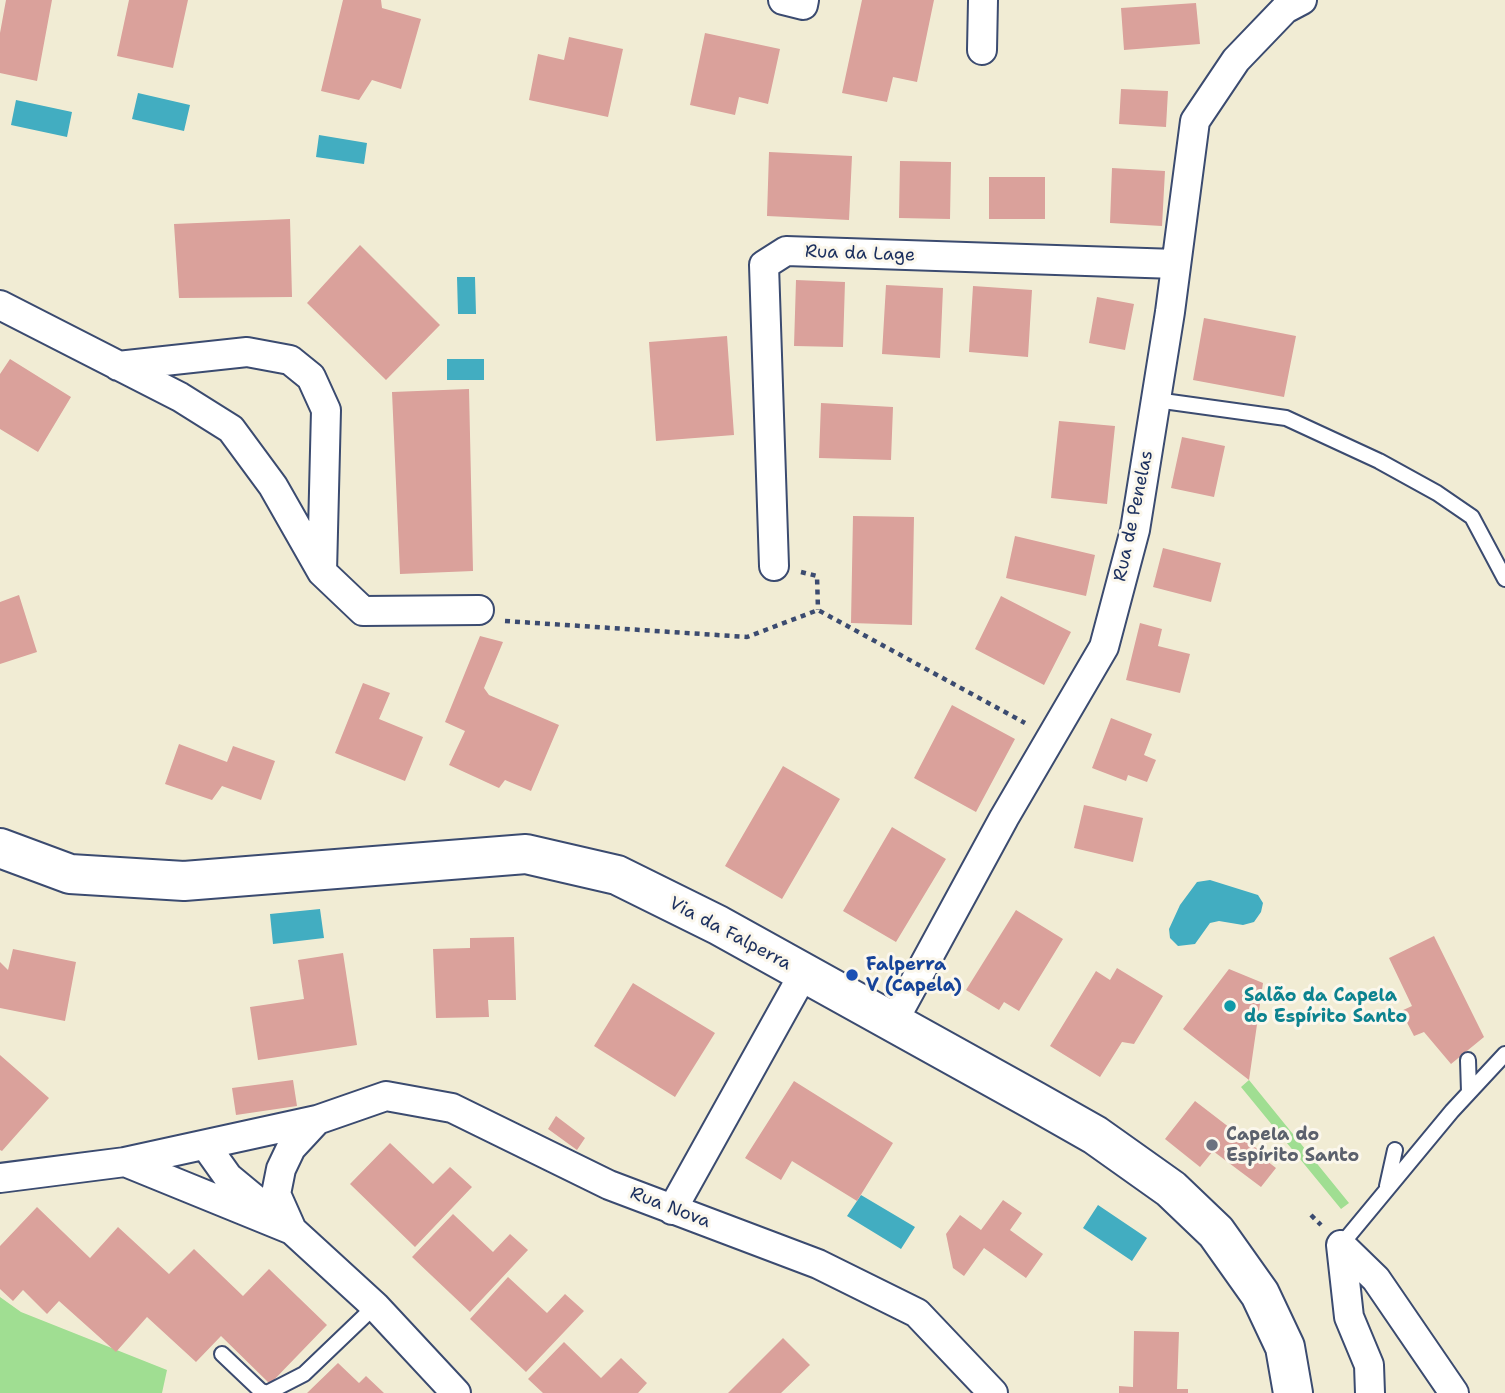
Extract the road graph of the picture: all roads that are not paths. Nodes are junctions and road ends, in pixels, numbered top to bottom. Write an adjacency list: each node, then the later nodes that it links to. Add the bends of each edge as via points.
1 (783, 0): 2 (street, via 803,5)
2 (804, 0)
3 (983, 0): 7 (street)
4 (1265, 0): 6 (street)
5 (1303, 0): 6 (street, Rua de Penelas, via 1285,9)
6 (1267, 28): 8 (street, Rua de Penelas, via 1236,60 1195,121)
7 (982, 50)
8 (1176, 264): 11 (street, Rua de Penelas); 12 (street, Rua da Lage, via 786,251 764,265)
9 (0, 304): 10 (street)
10 (118, 366): 13 (street, via 231,429 273,486); 13 (street, via 247,352 290,360 311,377 326,410)
11 (1156, 400): 14 (lane, via 1286,418 1378,461 1472,517); 18 (street, Rua de Penelas, via 1135,530 1104,646)
12 (774, 566)
13 (322, 572): 15 (street, via 363,611)
14 (1505, 579)
15 (479, 610)
16 (0, 848): 17 (main road, Via da Falperra, via 70,874 184,881 526,854 617,875)
17 (804, 973): 18 (main road, Via da Falperra); 28 (street)
18 (893, 1022): 35 (main road, Via da Falperra, via 1096,1135 1171,1189 1216,1232 1260,1294 1285,1347)
19 (1505, 1054): 21 (lane)
20 (1468, 1060): 21 (lane)
21 (1469, 1091): 27 (lane)
22 (317, 1119): 23 (street, Rua Nova); 28 (street, Rua Nova, via 386,1096 452,1108); 29 (street, via 291,1148 281,1169 276,1194)
23 (206, 1146): 25 (street, Rua Nova); 29 (street, via 228,1177)
24 (1395, 1150): 27 (lane)
25 (125, 1162): 26 (street, Rua Nova); 29 (street)
26 (0, 1178)
27 (1385, 1191): 30 (lane)
28 (672, 1210): 34 (street, Rua Nova, via 818,1264 918,1313)
29 (292, 1230): 31 (street)
30 (1341, 1245): 36 (street, via 1349,1317 1370,1365); 37 (street, via 1376,1279)
31 (375, 1306): 32 (lane, via 304,1374 268,1392 261,1391); 33 (street)
32 (222, 1354)
33 (456, 1393)
34 (993, 1393)
35 (1293, 1393)
36 (1370, 1393)
37 (1454, 1393)

